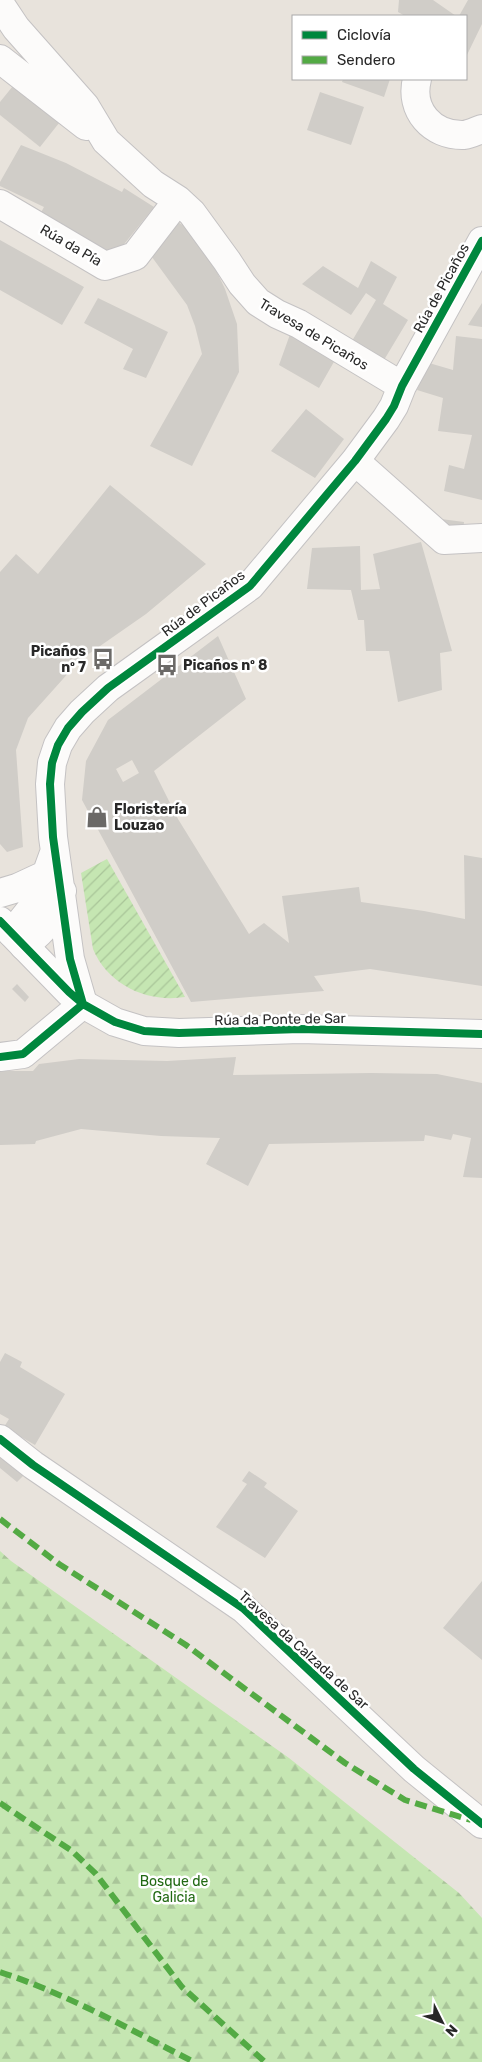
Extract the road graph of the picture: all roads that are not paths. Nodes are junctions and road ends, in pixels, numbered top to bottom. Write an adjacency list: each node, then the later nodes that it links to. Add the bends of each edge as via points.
1 (0, 4): 5 (street, Travesa de Picaños, via 16,28 85,106)
2 (0, 59): 5 (street)
3 (417, 80): 4 (street, via 414,90 418,106 429,124 447,134 466,135)
4 (482, 128)
5 (106, 141): 6 (street, Travesa de Picaños, via 152,184)
6 (178, 200): 7 (street, Rúa da Pía, via 135,256 105,266); 9 (street, Travesa de Picaños, via 192,213 258,302)
7 (0, 204)
8 (482, 241): 9 (street, Rúa de Picaños)
9 (402, 386): 10 (street, Rúa de Picaños, via 386,419)
10 (355, 461): 11 (street, via 444,540); 12 (street, Rúa de Picaños, via 250,586 108,688 68,728 52,763)
11 (482, 538)
12 (54, 873): 13 (street); 14 (street, Rúa de Picaños, via 56,911 48,924); 15 (street, Rúa de Picaños, via 70,960)
13 (0, 893)
14 (12, 933): 15 (street, Rúa da Ponte de Sar)
15 (83, 1004): 16 (street, Rúa da Ponte de Sar, via 115,1022 144,1031); 17 (street, via 23,1054)
16 (482, 1034)
17 (0, 1057)
18 (0, 1439): 19 (street, Travesa da Calzada de Sar, via 244,1609 414,1769)
19 (482, 1824)

